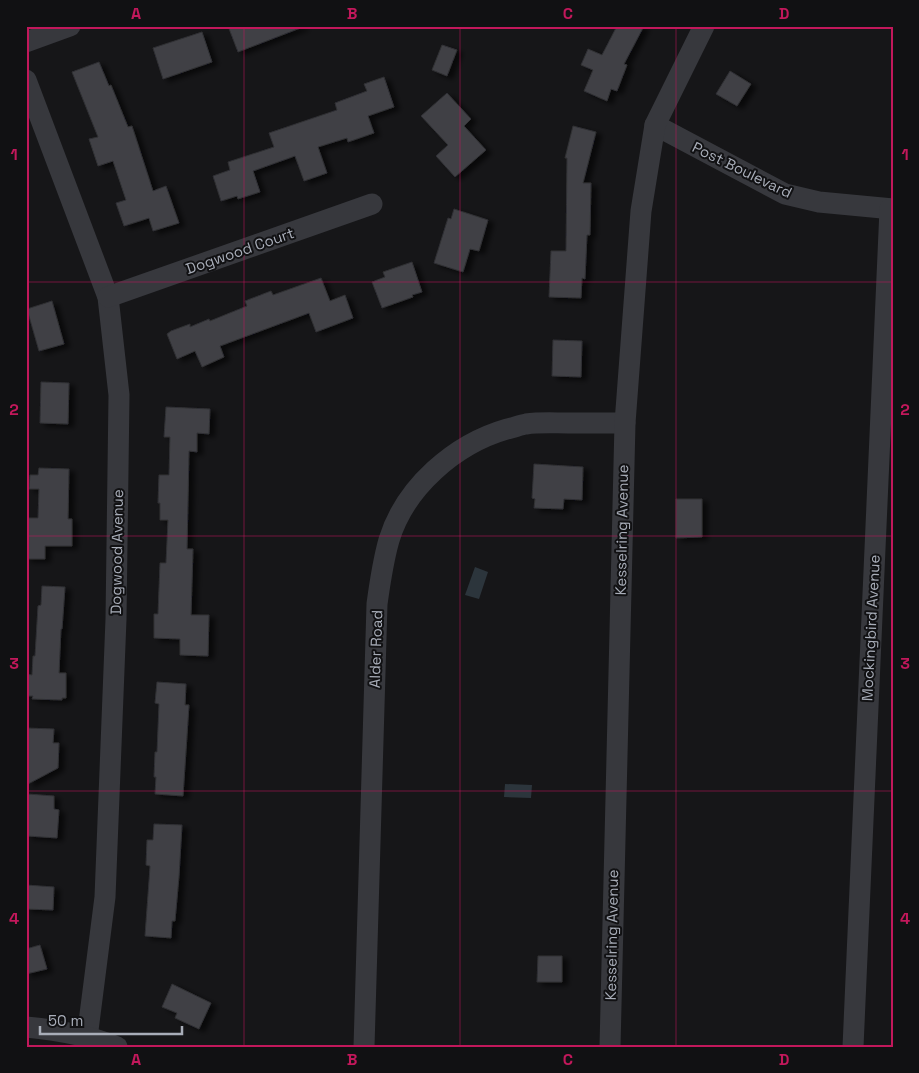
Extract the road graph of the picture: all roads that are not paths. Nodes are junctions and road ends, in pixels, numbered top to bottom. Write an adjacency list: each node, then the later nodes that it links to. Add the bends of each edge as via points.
1 (70, 26): 3 (street)
2 (704, 26): 5 (street, Kesselring Avenue)
3 (26, 42)
4 (26, 80): 8 (street, Dogwood Avenue)
5 (655, 125): 7 (street, Post Boulevard, via 785,194 819,202); 9 (street, Kesselring Avenue, via 641,211)
6 (372, 204): 8 (street, Dogwood Court)
7 (891, 209): 15 (street, Mockingbird Avenue)
8 (108, 298): 11 (street, Dogwood Avenue, via 119,395 116,619 105,897)
9 (625, 422): 13 (street, Alder Road, via 525,424 497,432 452,455 414,493 399,516 382,569 378,604); 14 (street, Kesselring Avenue)
10 (26, 1027): 11 (street, via 52,1029)
11 (87, 1038): 12 (street)
12 (117, 1047)
13 (364, 1047)
14 (610, 1047)
15 (853, 1047)

